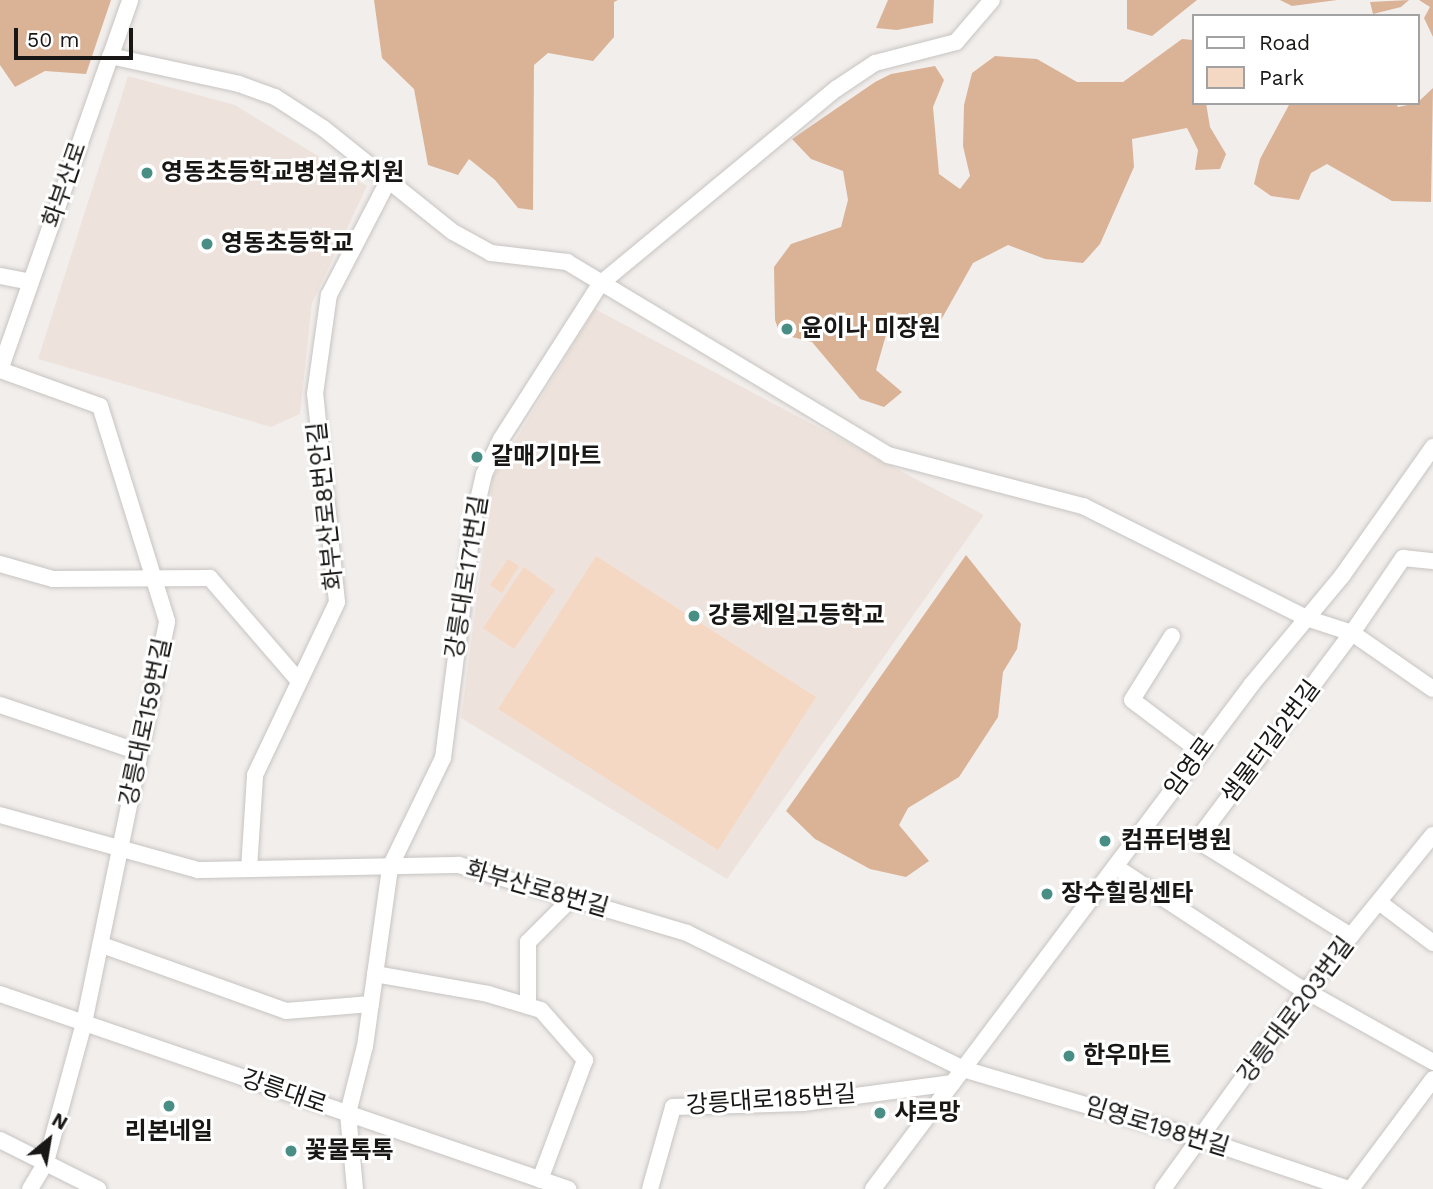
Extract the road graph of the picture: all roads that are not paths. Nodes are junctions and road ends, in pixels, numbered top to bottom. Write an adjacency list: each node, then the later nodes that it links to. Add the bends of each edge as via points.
1 (130, 0): 3 (street, 화부산로)
2 (992, 0): 7 (street, 강릉대로171번길, via 956,42 875,63 836,89)
3 (110, 56): 4 (street, via 239,84 275,97 323,128); 6 (street, 화부산로)
4 (388, 181): 7 (street, via 453,232 491,253 567,262); 16 (street, 화부산로8번안길, via 329,295 315,394 337,602)
5 (0, 276): 6 (street)
6 (30, 282): 8 (street, 화부산로)
7 (600, 284): 13 (street, via 888,455 1083,506); 24 (street, 강릉대로171번길, via 501,439 484,474 458,624 443,758)
8 (0, 370): 12 (street, 강릉대로159번길, via 100,406)
9 (1433, 447): 13 (street, 임영로)
10 (1433, 561): 14 (street, via 1402,558)
11 (0, 564): 12 (street, via 53,579)
12 (154, 578): 16 (street, via 210,578); 19 (street, 강릉대로159번길, via 167,621)
13 (1309, 619): 14 (street); 20 (street, 임영로)
14 (1352, 634): 17 (street); 29 (street, 샘물터길2번길, via 1197,840)
15 (1172, 636): 20 (street, via 1132,700)
16 (298, 680): 26 (street, 화부산로8번안길, via 255,775)
17 (1433, 688)
18 (0, 705): 19 (street)
19 (139, 752): 23 (street, 강릉대로159번길)
20 (1201, 752): 25 (street, 임영로)
21 (0, 815): 23 (street, 화부산로8번길)
22 (1433, 835): 28 (street, 강릉대로203번길)
23 (119, 848): 26 (street, 화부산로8번길, via 198,870); 31 (street, 강릉대로159번길)
24 (390, 867): 26 (street, 화부산로8번길); 27 (street, 화부산로8번길, via 458,865); 32 (street, 강릉대로171번길)
25 (1116, 867): 33 (street); 39 (street, 임영로)
26 (249, 869)
27 (571, 899): 36 (street, via 528,942); 39 (street, 화부산로8번길, via 688,933)
28 (1378, 902): 29 (street, 강릉대로203번길); 30 (street)
29 (1351, 936): 33 (street, 강릉대로203번길)
30 (1433, 943)
31 (102, 945): 35 (street, via 286,1011); 37 (street, 강릉대로159번길)
32 (375, 974): 35 (street, 강릉대로171번길); 36 (street)
33 (1306, 991): 38 (street); 42 (street, 강릉대로203번길)
34 (0, 994): 37 (street, 강릉대로)
35 (371, 1004): 41 (street, 강릉대로171번길)
36 (528, 1006): 45 (street, via 541,1010 585,1060)
37 (84, 1023): 41 (street, 강릉대로); 44 (street, 강릉대로159번길)
38 (1433, 1062)
39 (958, 1076): 42 (street, 임영로198번길); 50 (street, 강릉대로185번길, via 803,1102 673,1107); 51 (street, 임영로)
40 (1433, 1079): 53 (street)
41 (348, 1114): 45 (street, 강릉대로); 48 (street, 강릉대로171번길)
42 (1201, 1139): 52 (street, 강릉대로203번길); 53 (street, 임영로198번길)
43 (0, 1140): 44 (street)
44 (46, 1162): 46 (street, 강릉대로159번길); 47 (street)
45 (540, 1180): 49 (street, 강릉대로)
46 (30, 1189)
47 (98, 1189)
48 (355, 1189)
49 (568, 1189)
50 (650, 1189)
51 (873, 1189)
52 (1163, 1189)
53 (1350, 1189)

